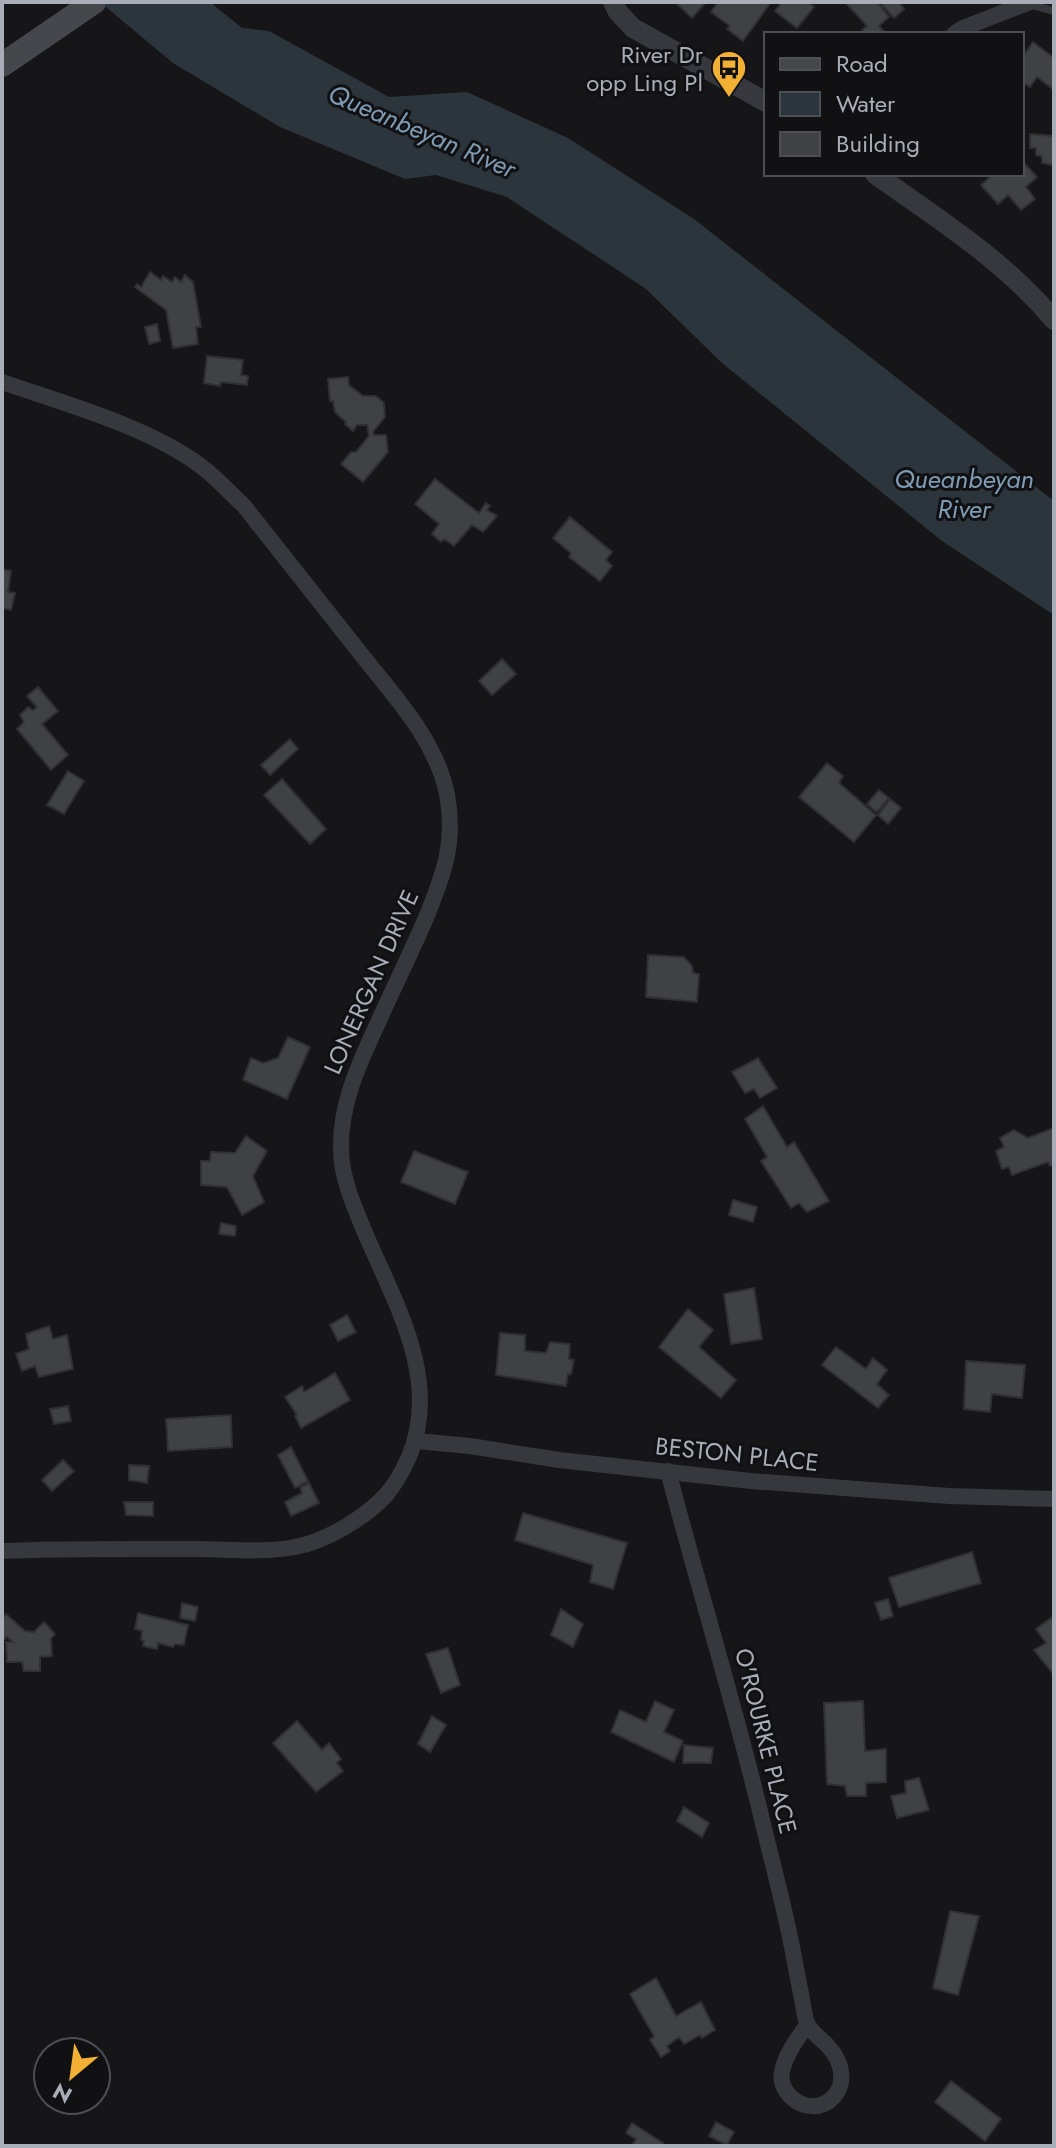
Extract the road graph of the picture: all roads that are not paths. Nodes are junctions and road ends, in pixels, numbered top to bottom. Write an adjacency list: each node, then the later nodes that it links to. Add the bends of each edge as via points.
1 (94, 2): 6 (main road)
2 (613, 2): 7 (street, via 633,28)
3 (1027, 3): 4 (lane); 5 (street)
4 (1054, 11)
5 (957, 32)
6 (2, 65)
7 (764, 101)
8 (878, 176): 9 (street, via 978,247)
9 (1054, 320)
10 (2, 382): 11 (street, LONERGAN DRIVE, via 144,433 221,483 389,690 437,764 450,822 445,873 349,1090 341,1153 358,1216 416,1356 421,1412)
11 (416, 1441): 12 (street, BESTON PLACE); 14 (street, LONERGAN DRIVE, via 386,1495 328,1536 297,1547)
12 (668, 1471): 13 (street, BESTON PLACE, via 851,1490); 15 (street, O'ROURKE PLACE, via 754,1782)
13 (1054, 1499)
14 (2, 1551)
15 (807, 2025): 15 (street, via 841,2066 836,2096 816,2105 796,2101 781,2080 786,2057)

